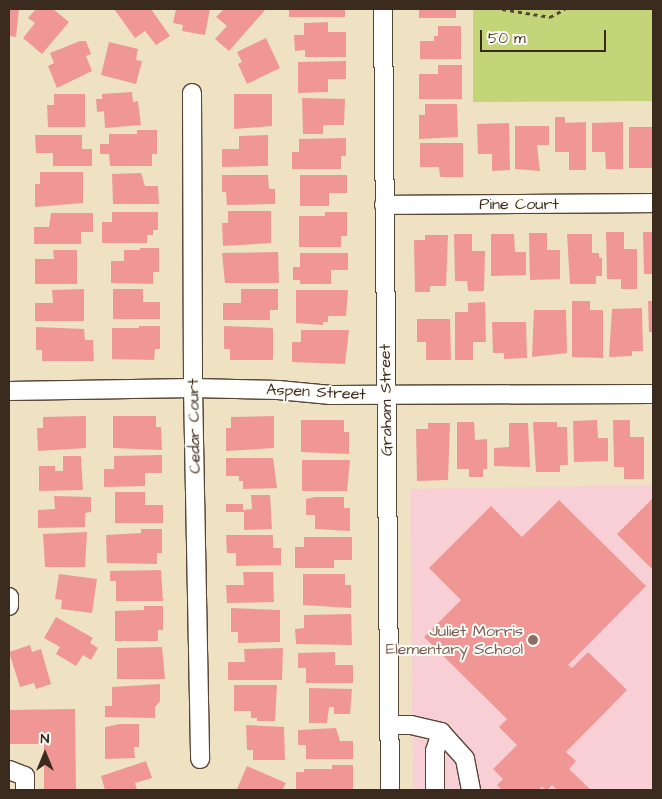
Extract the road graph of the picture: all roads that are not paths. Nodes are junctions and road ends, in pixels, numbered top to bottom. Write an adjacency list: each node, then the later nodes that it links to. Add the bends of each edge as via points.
1 (383, 9): 4 (street, Graham Street)
2 (192, 93): 5 (street, Cedar Court)
3 (653, 203): 4 (street, Pine Court)
4 (384, 205): 7 (street, Graham Street)
5 (193, 388): 6 (street, Aspen Street); 7 (street, Aspen Street, via 331,395); 13 (street, Cedar Court)
6 (9, 391)
7 (386, 394): 8 (street, Aspen Street); 11 (street, Graham Street)
8 (653, 394)
9 (9, 597): 10 (street)
10 (9, 606)
11 (390, 725): 12 (street, via 410,725); 16 (street, Graham Street)
12 (441, 732): 17 (street, via 435,751); 18 (street, via 465,759)
13 (200, 759)
14 (9, 770): 15 (street, via 25,776)
15 (25, 790)
16 (390, 790)
17 (435, 790)
18 (471, 790)

